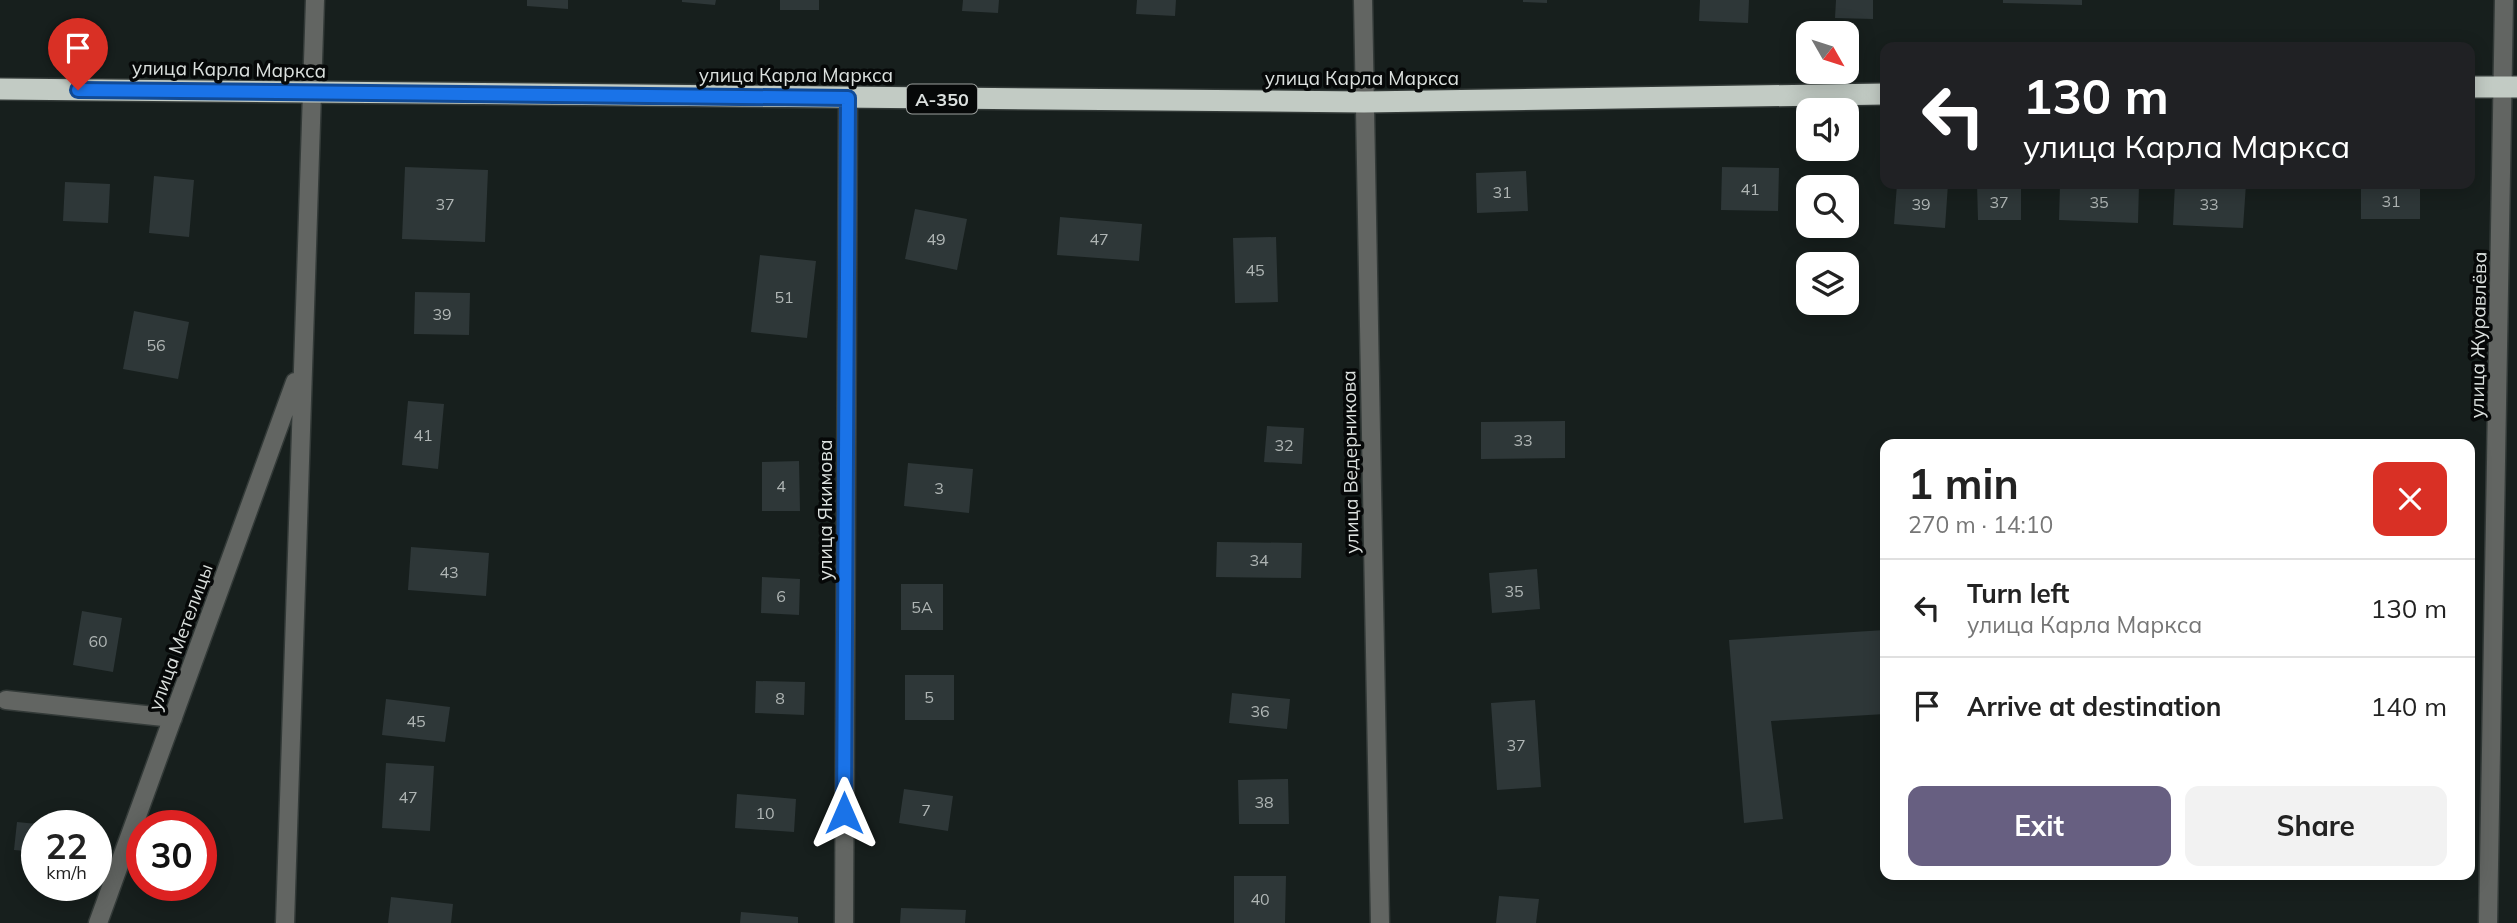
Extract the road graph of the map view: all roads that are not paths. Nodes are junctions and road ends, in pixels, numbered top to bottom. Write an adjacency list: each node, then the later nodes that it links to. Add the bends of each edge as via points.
1 (314, 0): 7 (street, улица Метелицы)
2 (1363, 0): 10 (street, улица Ведерникова)
3 (2504, 0): 5 (street, улица Журавлёва)
4 (2475, 87): 5 (highway)
5 (2510, 87): 18 (street, улица Журавлёва)
6 (0, 89): 7 (highway, улица Карла Маркса / А-350)
7 (312, 93): 9 (highway, улица Карла Маркса / А-350); 11 (street, улица Метелицы)
8 (1880, 94): 10 (highway, улица Карла Маркса / А-350)
9 (848, 98): 10 (highway, улица Карла Маркса / А-350); 16 (street, улица Якимова)
10 (1364, 102): 17 (street, улица Ведерникова)
11 (301, 366): 13 (street, улица Метелицы); 15 (street, улица Метелицы)
12 (6, 700): 13 (street)
13 (173, 718): 14 (street, улица Метелицы)
14 (98, 923)
15 (285, 923)
16 (844, 923)
17 (1380, 923)
18 (2488, 923)

